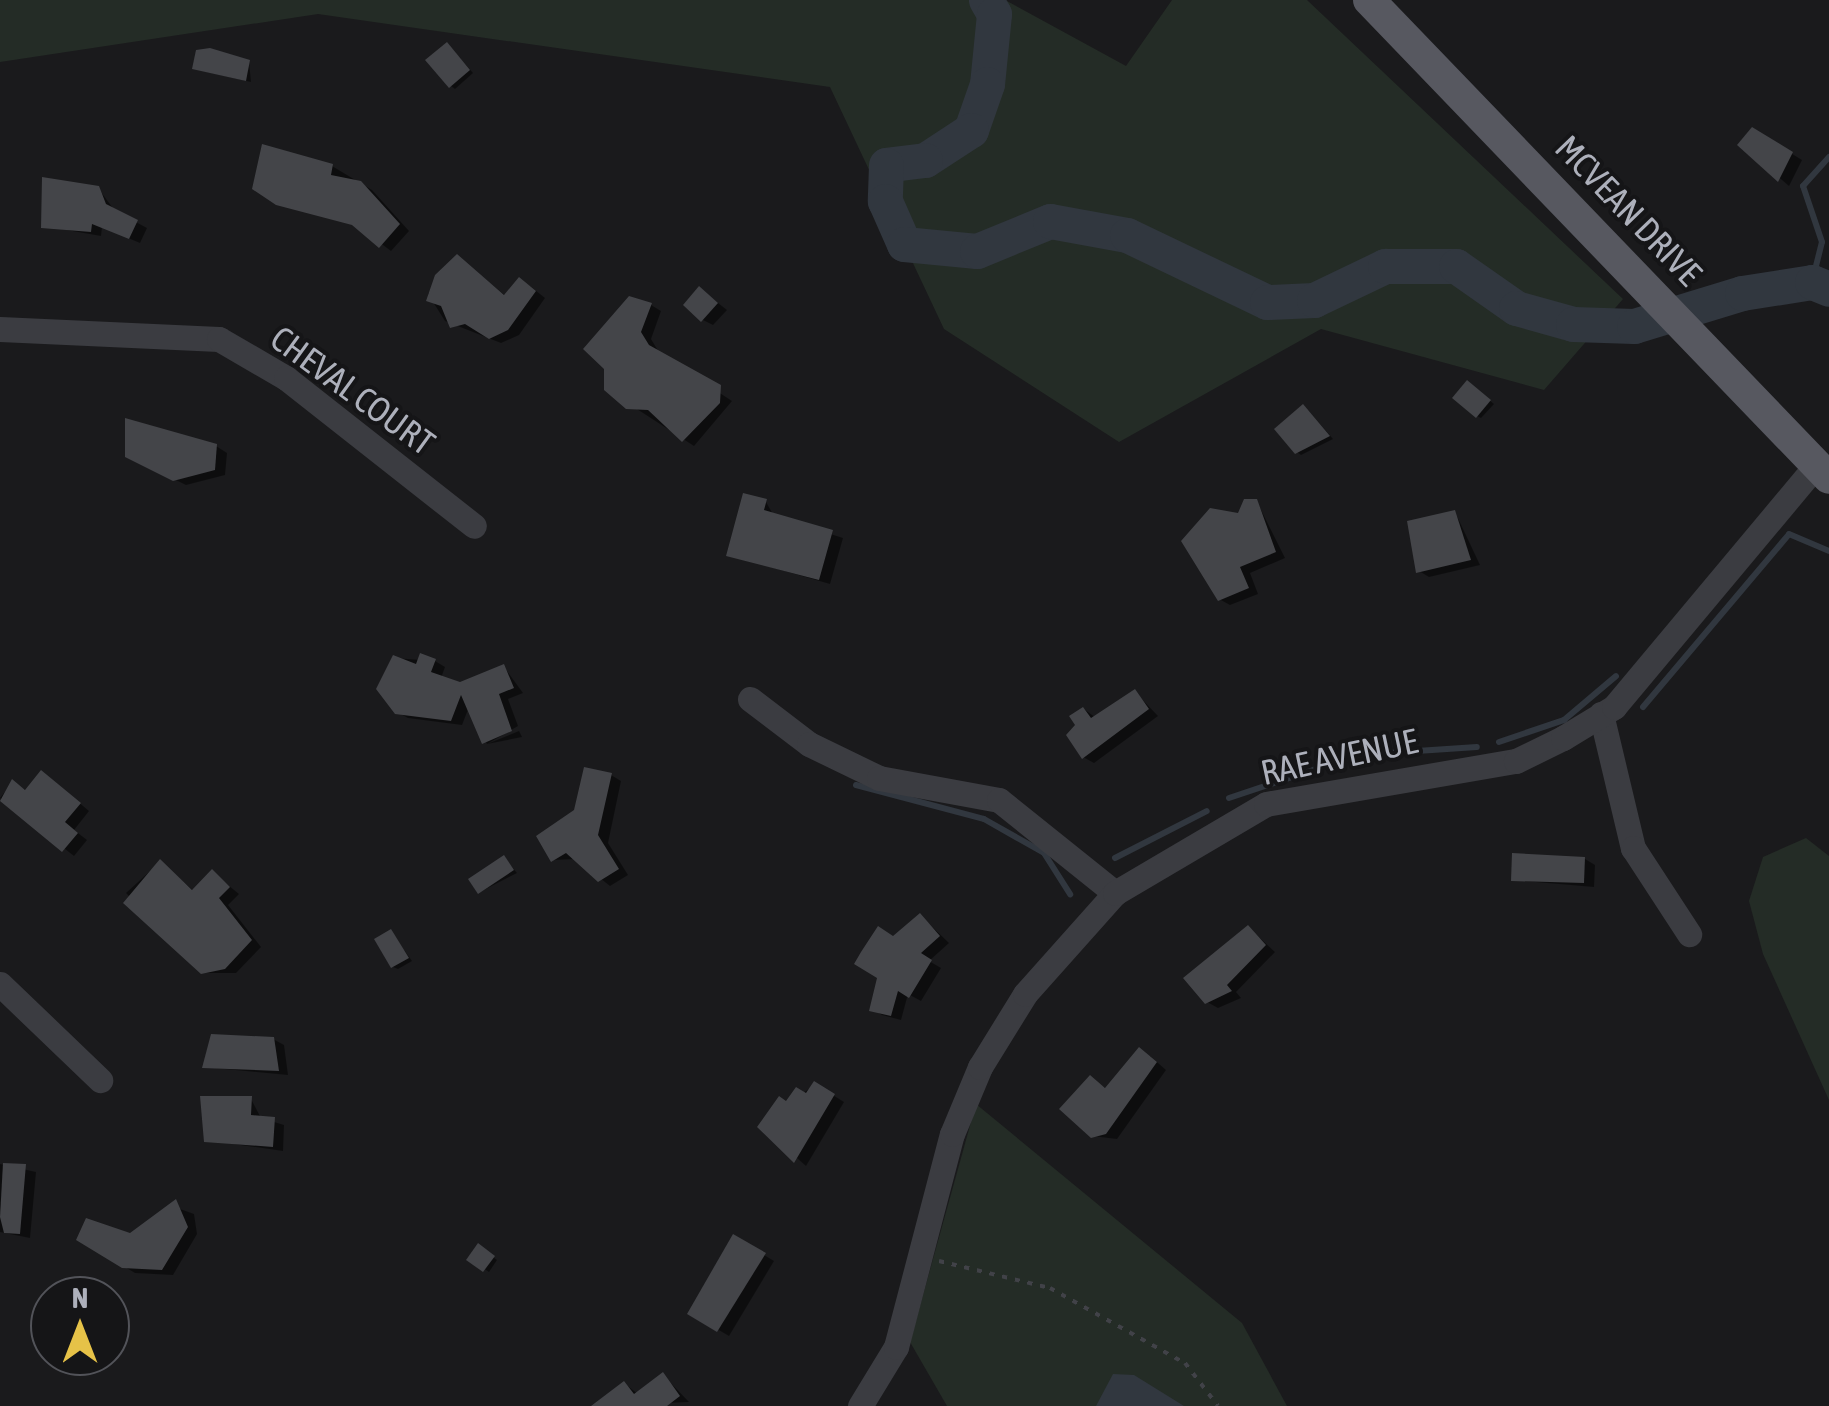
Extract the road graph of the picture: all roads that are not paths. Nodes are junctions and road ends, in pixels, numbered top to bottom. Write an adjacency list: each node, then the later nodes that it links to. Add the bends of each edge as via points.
1 (1369, 0): 3 (main road, MCVEAN DRIVE)
2 (0, 330): 4 (street, CHEVAL COURT, via 219,339 286,378)
3 (1822, 472): 6 (street, RAE AVENUE)
4 (474, 526)
5 (750, 699): 7 (street, via 809,744 879,778 999,800)
6 (1601, 714): 7 (street, RAE AVENUE, via 1516,761 1266,804); 8 (street, via 1634,848)
7 (1114, 893): 11 (street, RAE AVENUE, via 1025,994 980,1067 896,1347)
8 (1689, 934)
9 (0, 984): 10 (street)
10 (100, 1080)
11 (860, 1406)

